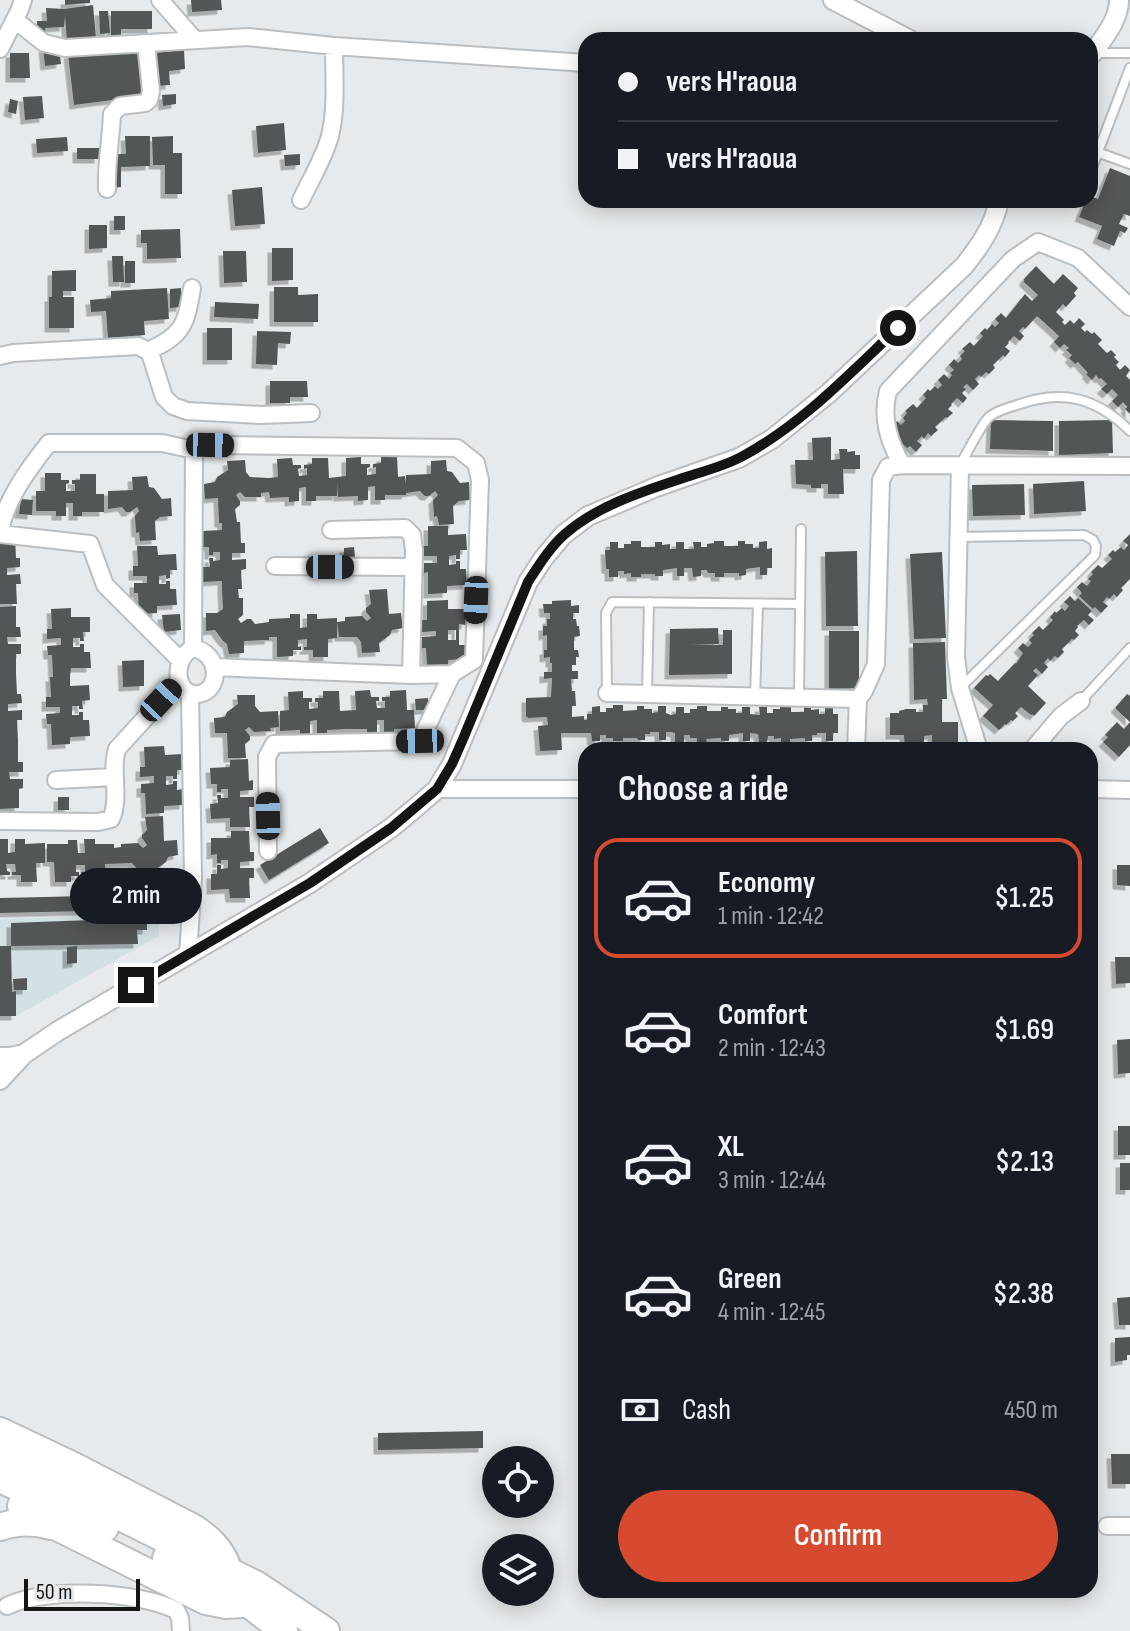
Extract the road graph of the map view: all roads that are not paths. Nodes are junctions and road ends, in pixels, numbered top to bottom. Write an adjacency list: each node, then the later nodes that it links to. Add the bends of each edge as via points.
1 (23, 0): 5 (street)
2 (160, 0): 7 (street)
3 (833, 0): 6 (street)
4 (1119, 0): 9 (street, via 1110,29)
5 (15, 20): 8 (street, via 44,43 65,48); 11 (street)
6 (895, 32)
7 (194, 39): 8 (street); 10 (street, via 248,37)
8 (146, 43): 19 (street, via 151,95 145,103 114,110)
9 (1098, 45)
10 (334, 46): 14 (street); 20 (street, via 330,134)
11 (0, 49)
12 (1098, 53): 13 (lane)
13 (1130, 53)
14 (578, 62)
15 (1130, 68): 16 (lane)
16 (1098, 149)
17 (1098, 152): 18 (lane)
18 (1130, 164)
19 (107, 189)
20 (301, 200)
21 (997, 208): 60 (street, via 982,244 964,266 772,439 739,458 588,516 563,535 528,582)
22 (192, 288): 24 (street, via 180,332)
23 (1130, 307): 29 (street, via 1078,258 1038,242 1013,259 888,391 890,445)
24 (148, 351): 25 (street, via 132,346); 26 (street, via 164,397 180,410)
25 (0, 356)
26 (311, 413)
27 (1130, 431): 30 (lane, via 1095,404 1073,397 1042,397 989,417)
28 (194, 450): 34 (street, via 162,443 49,443 30,467 2,519); 41 (street); 45 (street, via 210,445 457,448 476,463 480,480 474,660)
29 (902, 465): 30 (street); 53 (street, via 888,467 881,480 876,664)
30 (960, 466): 31 (street); 35 (street)
31 (1130, 466)
32 (801, 529): 40 (lane)
33 (331, 530): 37 (street, via 405,528 412,535)
34 (0, 534): 43 (street, via 90,544 105,585)
35 (959, 537): 48 (street); 48 (lane, via 1084,535 1096,546 1095,555)
36 (275, 566): 37 (street)
37 (413, 567): 46 (street)
38 (649, 602): 39 (lane); 49 (lane, via 612,602 606,613); 50 (lane)
39 (758, 604): 40 (lane); 51 (lane)
40 (800, 604): 52 (lane)
41 (193, 648): 43 (street); 44 (street, via 210,657)
42 (1130, 648): 54 (lane)
43 (180, 660): 47 (street, via 177,671)
44 (214, 667): 46 (street); 47 (street, via 203,693)
45 (452, 674): 46 (street); 65 (street, via 420,741 274,744 267,757)
46 (411, 675)
47 (185, 687): 58 (street, via 117,749); 66 (street, via 193,878)
48 (960, 688): 56 (street)
49 (607, 693): 50 (street)
50 (647, 694): 51 (street)
51 (755, 697): 52 (street)
52 (799, 698): 53 (street)
53 (858, 699): 55 (street)
54 (1081, 701): 57 (street)
55 (856, 742)
56 (977, 742)
57 (1039, 742)
58 (115, 777): 59 (street); 64 (street, via 111,819)
59 (56, 780)
60 (437, 789): 61 (street); 66 (street, via 310,883)
61 (578, 789)
62 (1098, 789): 63 (street)
63 (1130, 790)
64 (0, 821)
65 (268, 851)
66 (188, 955): 67 (street)
67 (24, 1054): 68 (street); 69 (street)
68 (0, 1057)
69 (0, 1080)
70 (0, 1410): 73 (highway)
71 (0, 1431): 73 (highway)
72 (0, 1457): 80 (highway)
73 (58, 1458): 80 (highway, via 205,1535 220,1550)
74 (0, 1479): 83 (highway)
75 (0, 1496): 79 (highway)
76 (1107, 1526): 77 (street)
77 (1130, 1526)
78 (0, 1527): 79 (highway, via 23,1522)
79 (57, 1527): 81 (highway)
80 (228, 1569): 87 (highway)
81 (150, 1572): 82 (street); 83 (highway, via 206,1601)
82 (137, 1597): 84 (street, via 65,1595 22,1599); 85 (street, via 176,1610)
83 (247, 1603): 86 (highway)
84 (7, 1606)
85 (181, 1631)
86 (284, 1631)
87 (326, 1631)

